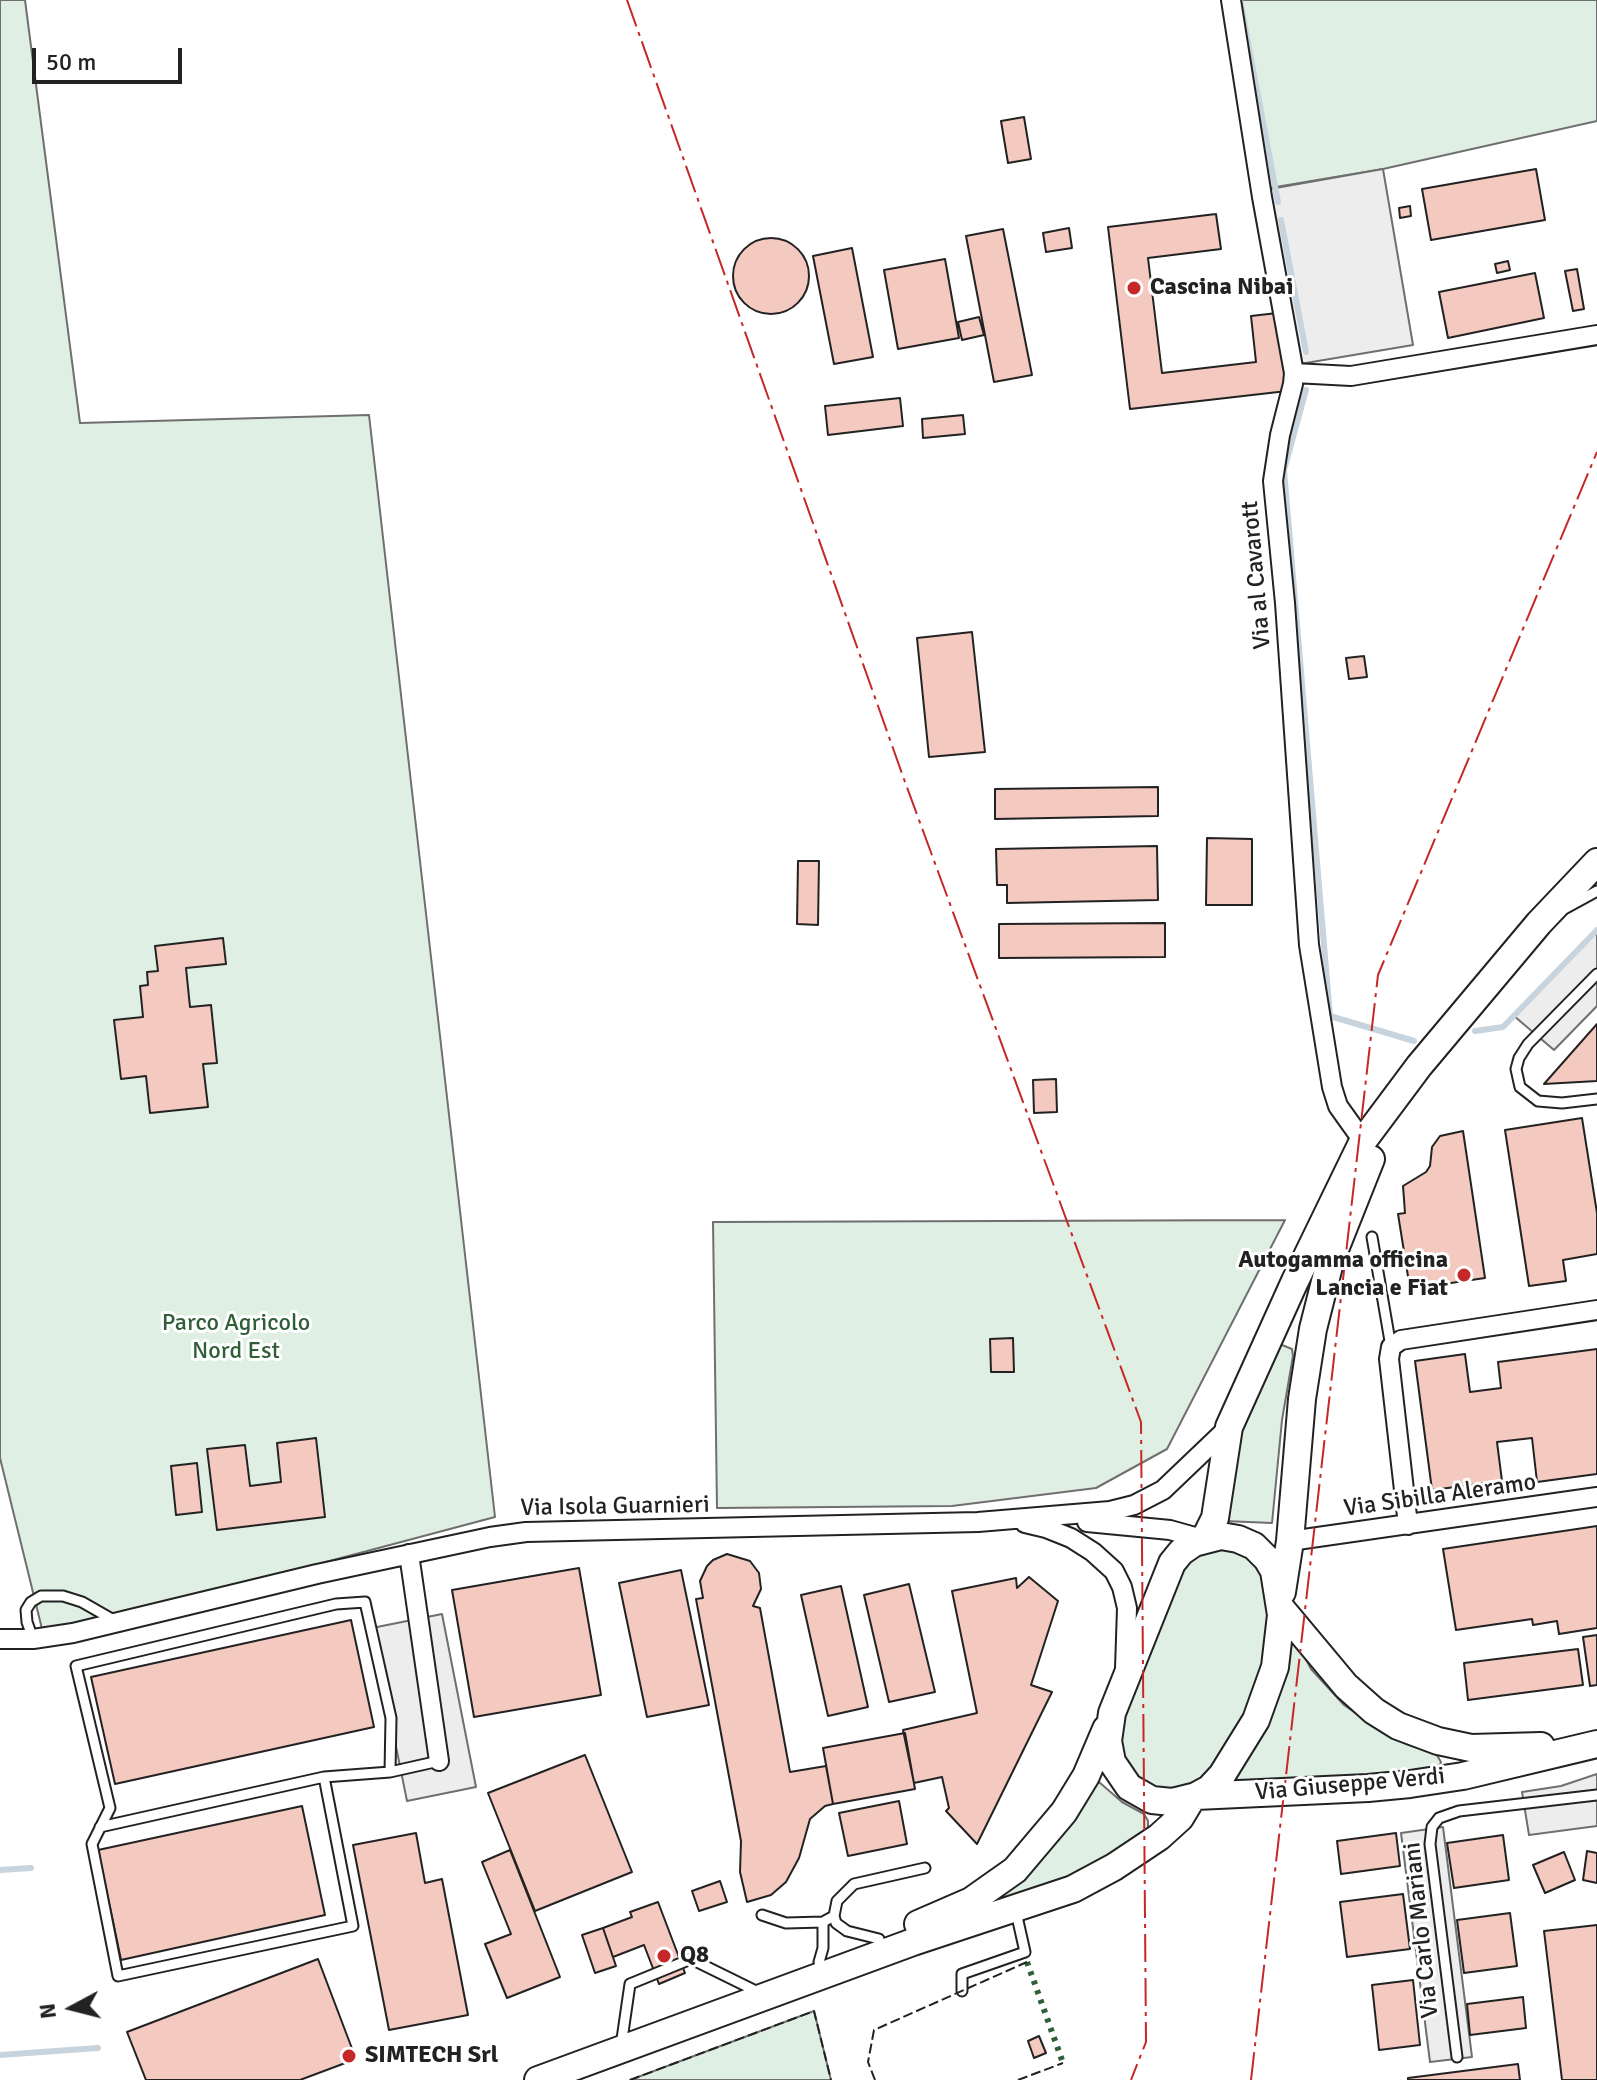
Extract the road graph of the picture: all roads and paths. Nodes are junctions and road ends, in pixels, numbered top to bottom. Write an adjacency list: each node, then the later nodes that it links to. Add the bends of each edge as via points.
1 (1231, 0): 3 (street, Via al Cavarott)
2 (1597, 335): 3 (street, via 1351,376)
3 (1294, 373): 10 (street, Via al Cavarott, via 1273,481 1309,945 1332,1087 1338,1106)
4 (1597, 862): 6 (main road)
5 (1597, 891): 6 (lane)
6 (1539, 923): 8 (main road)
7 (1597, 974): 9 (lane, via 1528,1044 1516,1069 1520,1087 1538,1101)
8 (1419, 1066): 10 (main road); 20 (main road, via 1370,1160 1321,1294 1304,1383)
9 (1597, 1099)
10 (1363, 1141): 14 (main road)
11 (1372, 1237): 13 (lane)
12 (1597, 1310): 13 (street, via 1401,1340)
13 (1391, 1347): 18 (street)
14 (1229, 1427): 16 (street, Via Isola Guarnieri, via 1147,1499 1110,1511); 19 (main road, via 1215,1518)
15 (1597, 1497): 18 (street, Via Sibilla Aleramo)
16 (1039, 1517): 17 (street, Via Isola Guarnieri); 19 (street, Via Isola Guarnieri, via 1170,1530)
17 (978, 1522): 21 (street, Via Isola Guarnieri, via 543,1530); 26 (street, Via Isola Guarnieri, via 1046,1528 1086,1547 1114,1571 1127,1608)
18 (1408, 1525): 20 (street, Via Sibilla Aleramo)
19 (1204, 1539): 22 (main road, via 1234,1537 1257,1549 1274,1571); 26 (main road, via 1181,1552 1170,1567)
20 (1290, 1541): 22 (main road)
21 (409, 1554): 23 (street, Via Isola Guarnieri); 29 (street)
22 (1280, 1605): 28 (main road, Via Giuseppe Verdi, via 1358,1698 1418,1735 1477,1749); 33 (main road, via 1275,1667 1256,1720 1222,1775)
23 (119, 1623): 25 (street, Via Isola Guarnieri); 25 (lane, via 82,1602 41,1596 26,1610)
24 (0, 1639): 25 (street, Via Isola Guarnieri)
25 (33, 1639)
26 (1124, 1683): 27 (main road)
27 (1112, 1713): 33 (main road, Via Giuseppe Verdi, via 1108,1749 1124,1782 1152,1800); 40 (main road, via 1075,1795 1015,1870 971,1901)
28 (1597, 1743): 33 (main road, Via Giuseppe Verdi, via 1410,1784)
29 (439, 1761): 30 (lane)
30 (390, 1772): 31 (lane); 34 (lane, via 391,1718 365,1602 336,1604 76,1666 110,1808)
31 (324, 1777): 34 (lane); 34 (lane, via 353,1926 118,1976 92,1844)
32 (1597, 1795): 46 (lane, Via Carlo Mariani, via 1459,1811 1439,1818 1432,1827)
33 (1194, 1797): 36 (main road, via 1174,1825 1114,1867 1073,1889)
34 (100, 1827)
35 (925, 1868): 38 (lane, via 854,1884 837,1901)
36 (1015, 1909): 43 (lane, via 1025,1952 962,1974); 44 (main road)
37 (762, 1915): 39 (lane, via 786,1923)
38 (834, 1916): 39 (lane); 40 (lane, via 847,1931)
39 (823, 1922): 41 (lane)
40 (879, 1939): 41 (main road)
41 (819, 1962): 42 (main road)
42 (756, 1991): 44 (main road); 45 (lane, via 691,1959 630,1984)
43 (962, 1991)
44 (687, 2024): 45 (main road)
45 (620, 2049): 47 (main road)
46 (1457, 2057)
47 (538, 2080)

